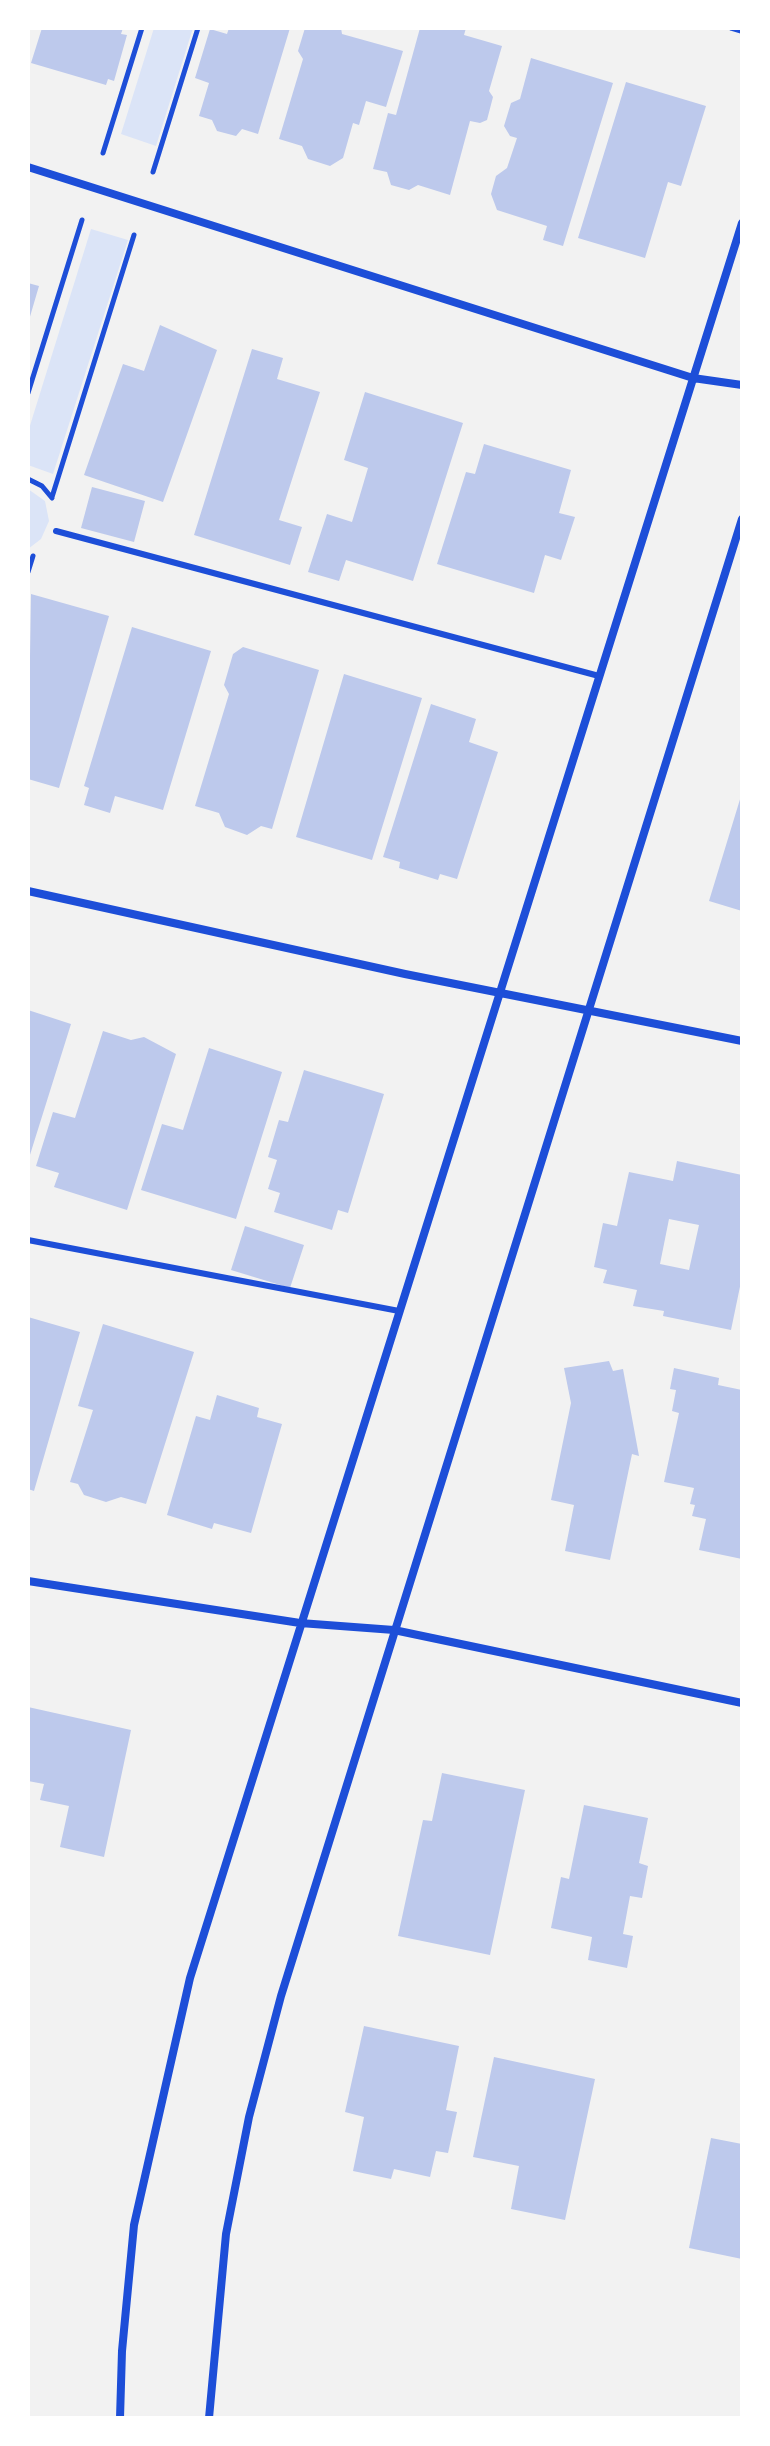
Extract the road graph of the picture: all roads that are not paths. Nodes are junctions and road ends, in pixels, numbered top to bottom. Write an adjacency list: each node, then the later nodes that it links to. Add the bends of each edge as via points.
1 (732, 28): 2 (lane)
2 (742, 31)
3 (28, 167): 5 (street)
4 (742, 223): 5 (street)
5 (693, 378): 6 (street); 9 (street)
6 (742, 385)
7 (742, 519): 12 (street)
8 (56, 531): 9 (lane)
9 (599, 676): 11 (street)
10 (28, 891): 11 (street)
11 (500, 991): 12 (street); 15 (street)
12 (588, 1009): 13 (street); 18 (street)
13 (742, 1041)
14 (28, 1240): 15 (lane)
15 (399, 1311): 17 (street)
16 (28, 1581): 17 (street)
17 (300, 1623): 18 (street); 20 (street, via 190,1978 159,2106 134,2225)
18 (394, 1630): 19 (street); 21 (street, via 249,2117 226,2234)
19 (742, 1703)
20 (120, 2418)
21 (209, 2418)

